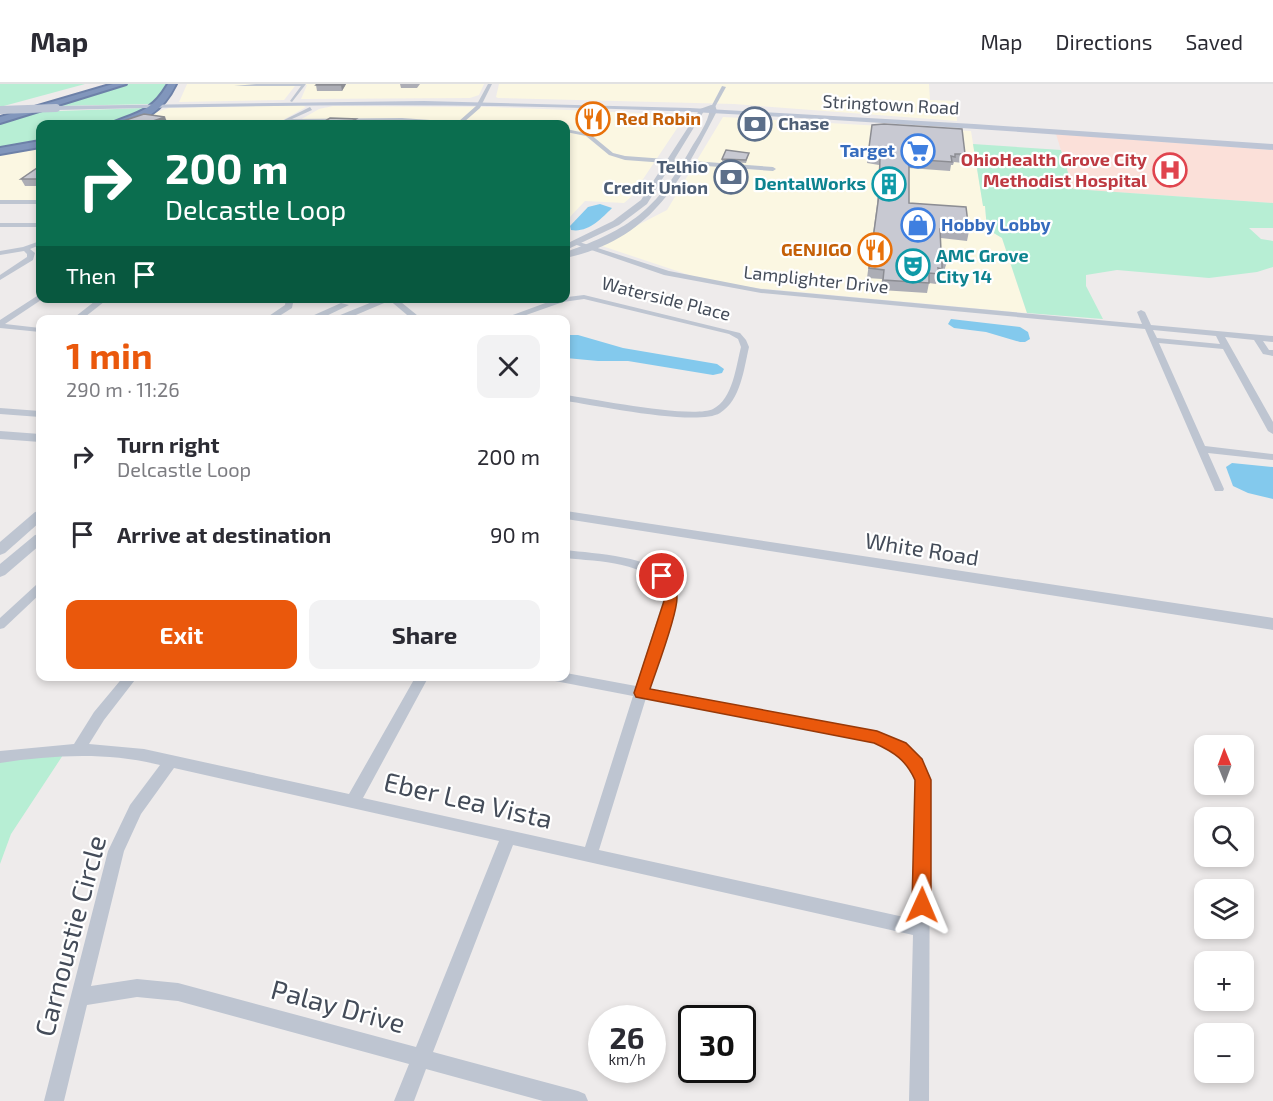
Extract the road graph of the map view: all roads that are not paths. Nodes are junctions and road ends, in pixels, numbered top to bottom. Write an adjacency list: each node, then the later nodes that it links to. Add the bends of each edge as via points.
1 (92, 84): 15 (highway)
2 (112, 84): 17 (highway)
3 (123, 84): 17 (highway)
4 (172, 84): 12 (highway)
5 (304, 84): 7 (street); 10 (street)
6 (490, 84): 9 (street)
7 (236, 86)
8 (724, 87): 14 (street)
9 (482, 101): 10 (main road); 11 (main road); 14 (main road, Stringtown Road, via 573,101); 16 (main road); 20 (street)
10 (296, 102): 11 (main road); 12 (main road); 12 (main road); 13 (main road)
11 (332, 103): 13 (main road)
12 (159, 106): 15 (main road, bridge); 18 (highway)
13 (310, 109): 19 (street)
14 (713, 109): 16 (main road); 21 (main road, Stringtown Road); 21 (main road, Stringtown Road, via 806,112); 27 (street)
15 (0, 110)
16 (702, 110): 26 (street)
17 (0, 118)
18 (126, 120)
19 (287, 120)
20 (462, 120)
21 (974, 126): 24 (main road, Stringtown Road)
22 (570, 132): 26 (street, via 588,135 617,156)
23 (36, 145): 25 (highway)
24 (1273, 147)
25 (0, 152)
26 (672, 161): 27 (street); 33 (street, via 635,211)
27 (685, 162): 28 (street); 36 (street, via 652,210)
28 (773, 169)
29 (0, 202): 30 (street)
30 (36, 202)
31 (0, 225): 32 (street)
32 (36, 225)
33 (576, 243): 35 (street); 36 (street, Lamplighter Drive)
34 (36, 245): 37 (street)
35 (570, 245)
36 (588, 247): 39 (street); 57 (street, Lamplighter Drive, via 718,285)
37 (25, 249): 38 (street); 40 (street, via 31,253 28,261)
38 (0, 253)
39 (570, 254)
40 (0, 278)
41 (570, 299): 66 (street, Waterside Place, via 584,297 739,335 745,346 732,395 717,411 676,414)
42 (36, 301): 56 (street)
43 (98, 303): 50 (street)
44 (288, 303): 51 (street)
45 (351, 303): 52 (street)
46 (380, 303): 53 (street)
47 (396, 303): 54 (street)
48 (553, 303): 55 (street, Waterside Place)
49 (1141, 312): 57 (street)
50 (82, 315)
51 (273, 315)
52 (321, 315)
53 (347, 315)
54 (412, 315)
55 (518, 315)
56 (0, 325): 58 (street)
57 (1148, 327): 59 (street, Lamplighter Drive); 62 (street)
58 (36, 330)
59 (1219, 334): 60 (street, Lamplighter Drive); 63 (street)
60 (1257, 337): 61 (street, Lamplighter Drive); 64 (street)
61 (1273, 339)
62 (1154, 340): 63 (street); 72 (street)
63 (1225, 347): 69 (street)
64 (1269, 352): 65 (street)
65 (1273, 364)
66 (570, 399)
67 (0, 411): 68 (street)
68 (36, 414)
69 (1273, 431)
70 (0, 435): 71 (street)
71 (36, 438)
72 (1202, 449): 73 (street); 74 (street)
73 (1273, 457)
74 (1219, 489)
75 (570, 516): 82 (street, White Road)
76 (36, 518): 78 (street)
77 (36, 541): 80 (street)
78 (0, 550)
79 (570, 555): 87 (street, via 650,569 670,585 671,601)
80 (0, 572)
81 (36, 592): 83 (street)
82 (1273, 624)
83 (0, 625)
84 (570, 679): 87 (street)
85 (128, 681): 88 (street, via 105,707)
86 (420, 681): 91 (street)
87 (642, 693): 93 (street); 94 (street, via 877,737 900,747 916,764 923,780)
88 (80, 748): 89 (street, Eber Lea Vista); 90 (street, Eber Lea Vista, via 124,751)
89 (0, 757)
90 (171, 761): 91 (street, Eber Lea Vista); 95 (street, Carnoustie Circle, via 135,810 116,851)
91 (353, 801): 92 (street, Eber Lea Vista)
92 (509, 836): 93 (street, Eber Lea Vista); 96 (street)
93 (590, 855): 94 (street, Eber Lea Vista)
94 (921, 928): 100 (street)
95 (80, 997): 96 (street, Palay Drive, via 137,988 169,990); 97 (street, Carnoustie Circle)
96 (421, 1058): 98 (street); 99 (street, Palay Drive)
97 (54, 1101)
98 (404, 1101)
99 (578, 1101)
100 (919, 1101)

